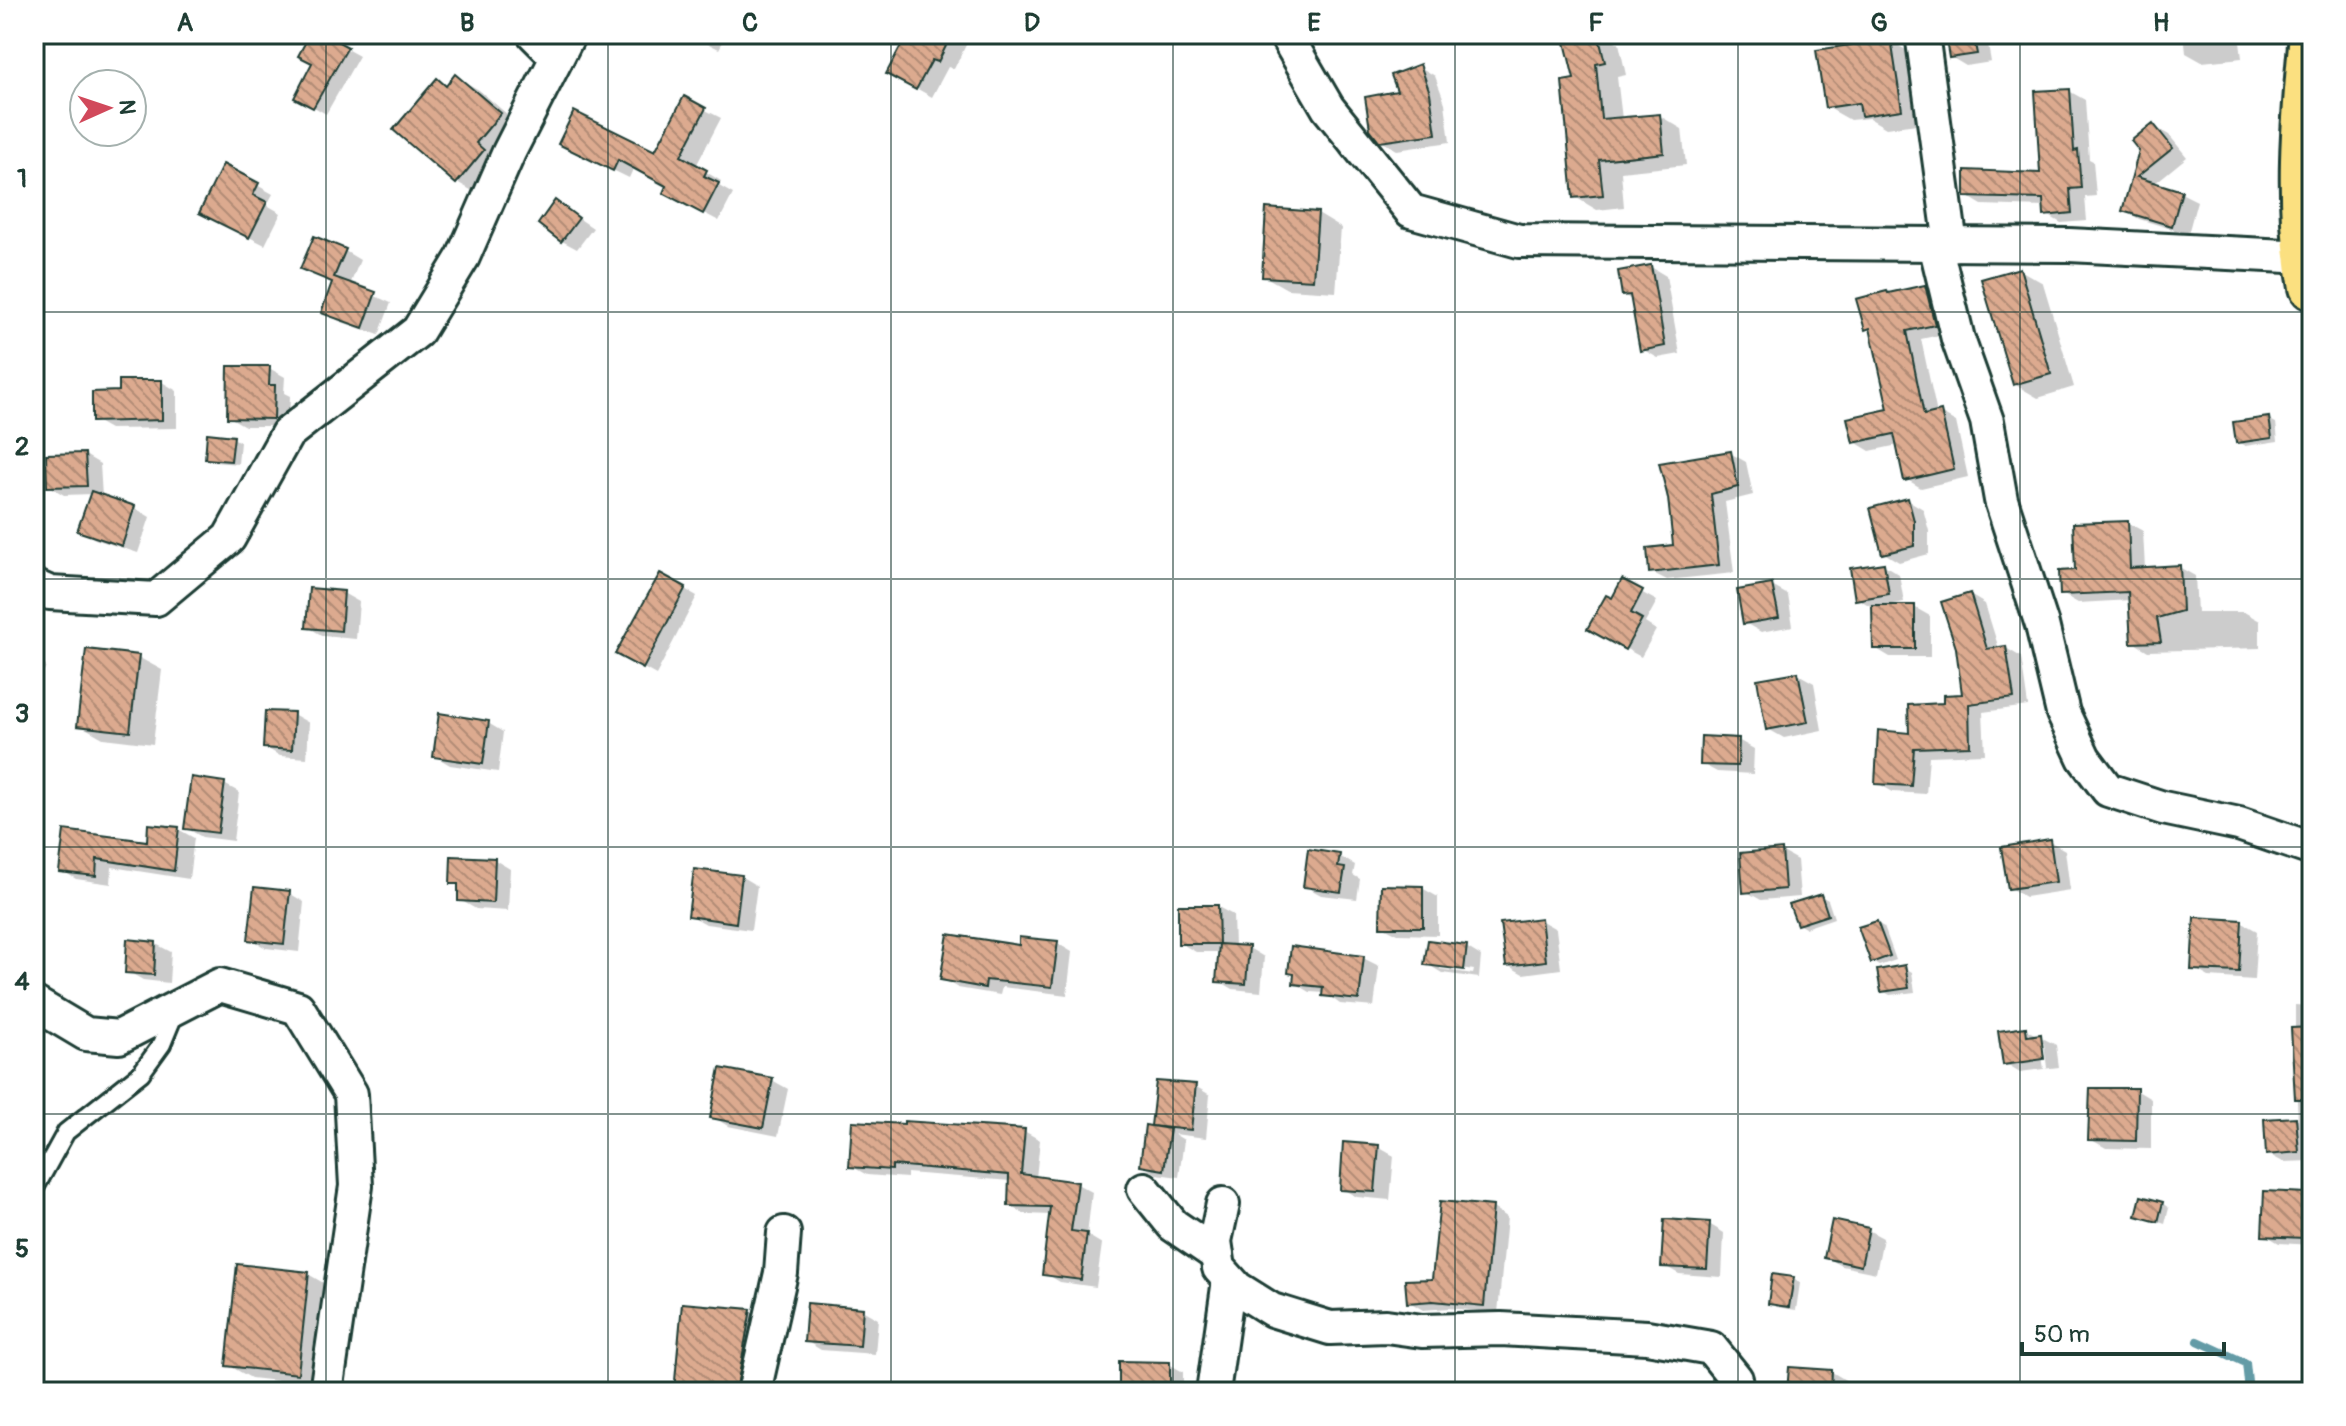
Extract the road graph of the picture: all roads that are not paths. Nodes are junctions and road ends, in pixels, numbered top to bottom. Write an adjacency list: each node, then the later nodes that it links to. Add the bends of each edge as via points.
1 (534, 34): 5 (street)
2 (1285, 34): 6 (street, via 1328,108 1411,211 1519,241)
3 (1922, 34): 6 (street)
4 (2312, 34): 7 (main road, via 2303,131)
5 (563, 45): 8 (street, via 463,257 418,331 287,434 229,538 156,599 50,593)
6 (1943, 244): 7 (street, via 2069,245); 9 (street, via 1958,339 1987,421 2001,500 2042,625 2063,713 2084,758 2108,790)
7 (2309, 272)
8 (34, 586)
9 (2312, 849)
10 (34, 1003): 11 (street, via 86,1034 119,1037)
11 (178, 1007): 13 (lane, via 162,1044 141,1073 66,1132); 17 (street, via 220,985 298,1008 351,1094 356,1186)
12 (1144, 1189): 16 (street, via 1173,1225)
13 (34, 1190)
14 (1223, 1204): 16 (street, via 1215,1241)
15 (784, 1233): 18 (street, via 781,1273)
16 (1223, 1267): 19 (street); 20 (street, via 1237,1288 1272,1310 1330,1328 1501,1329 1647,1337 1711,1348 1736,1379)
17 (326, 1392)
18 (754, 1392)
19 (1213, 1392)
20 (1738, 1392)

